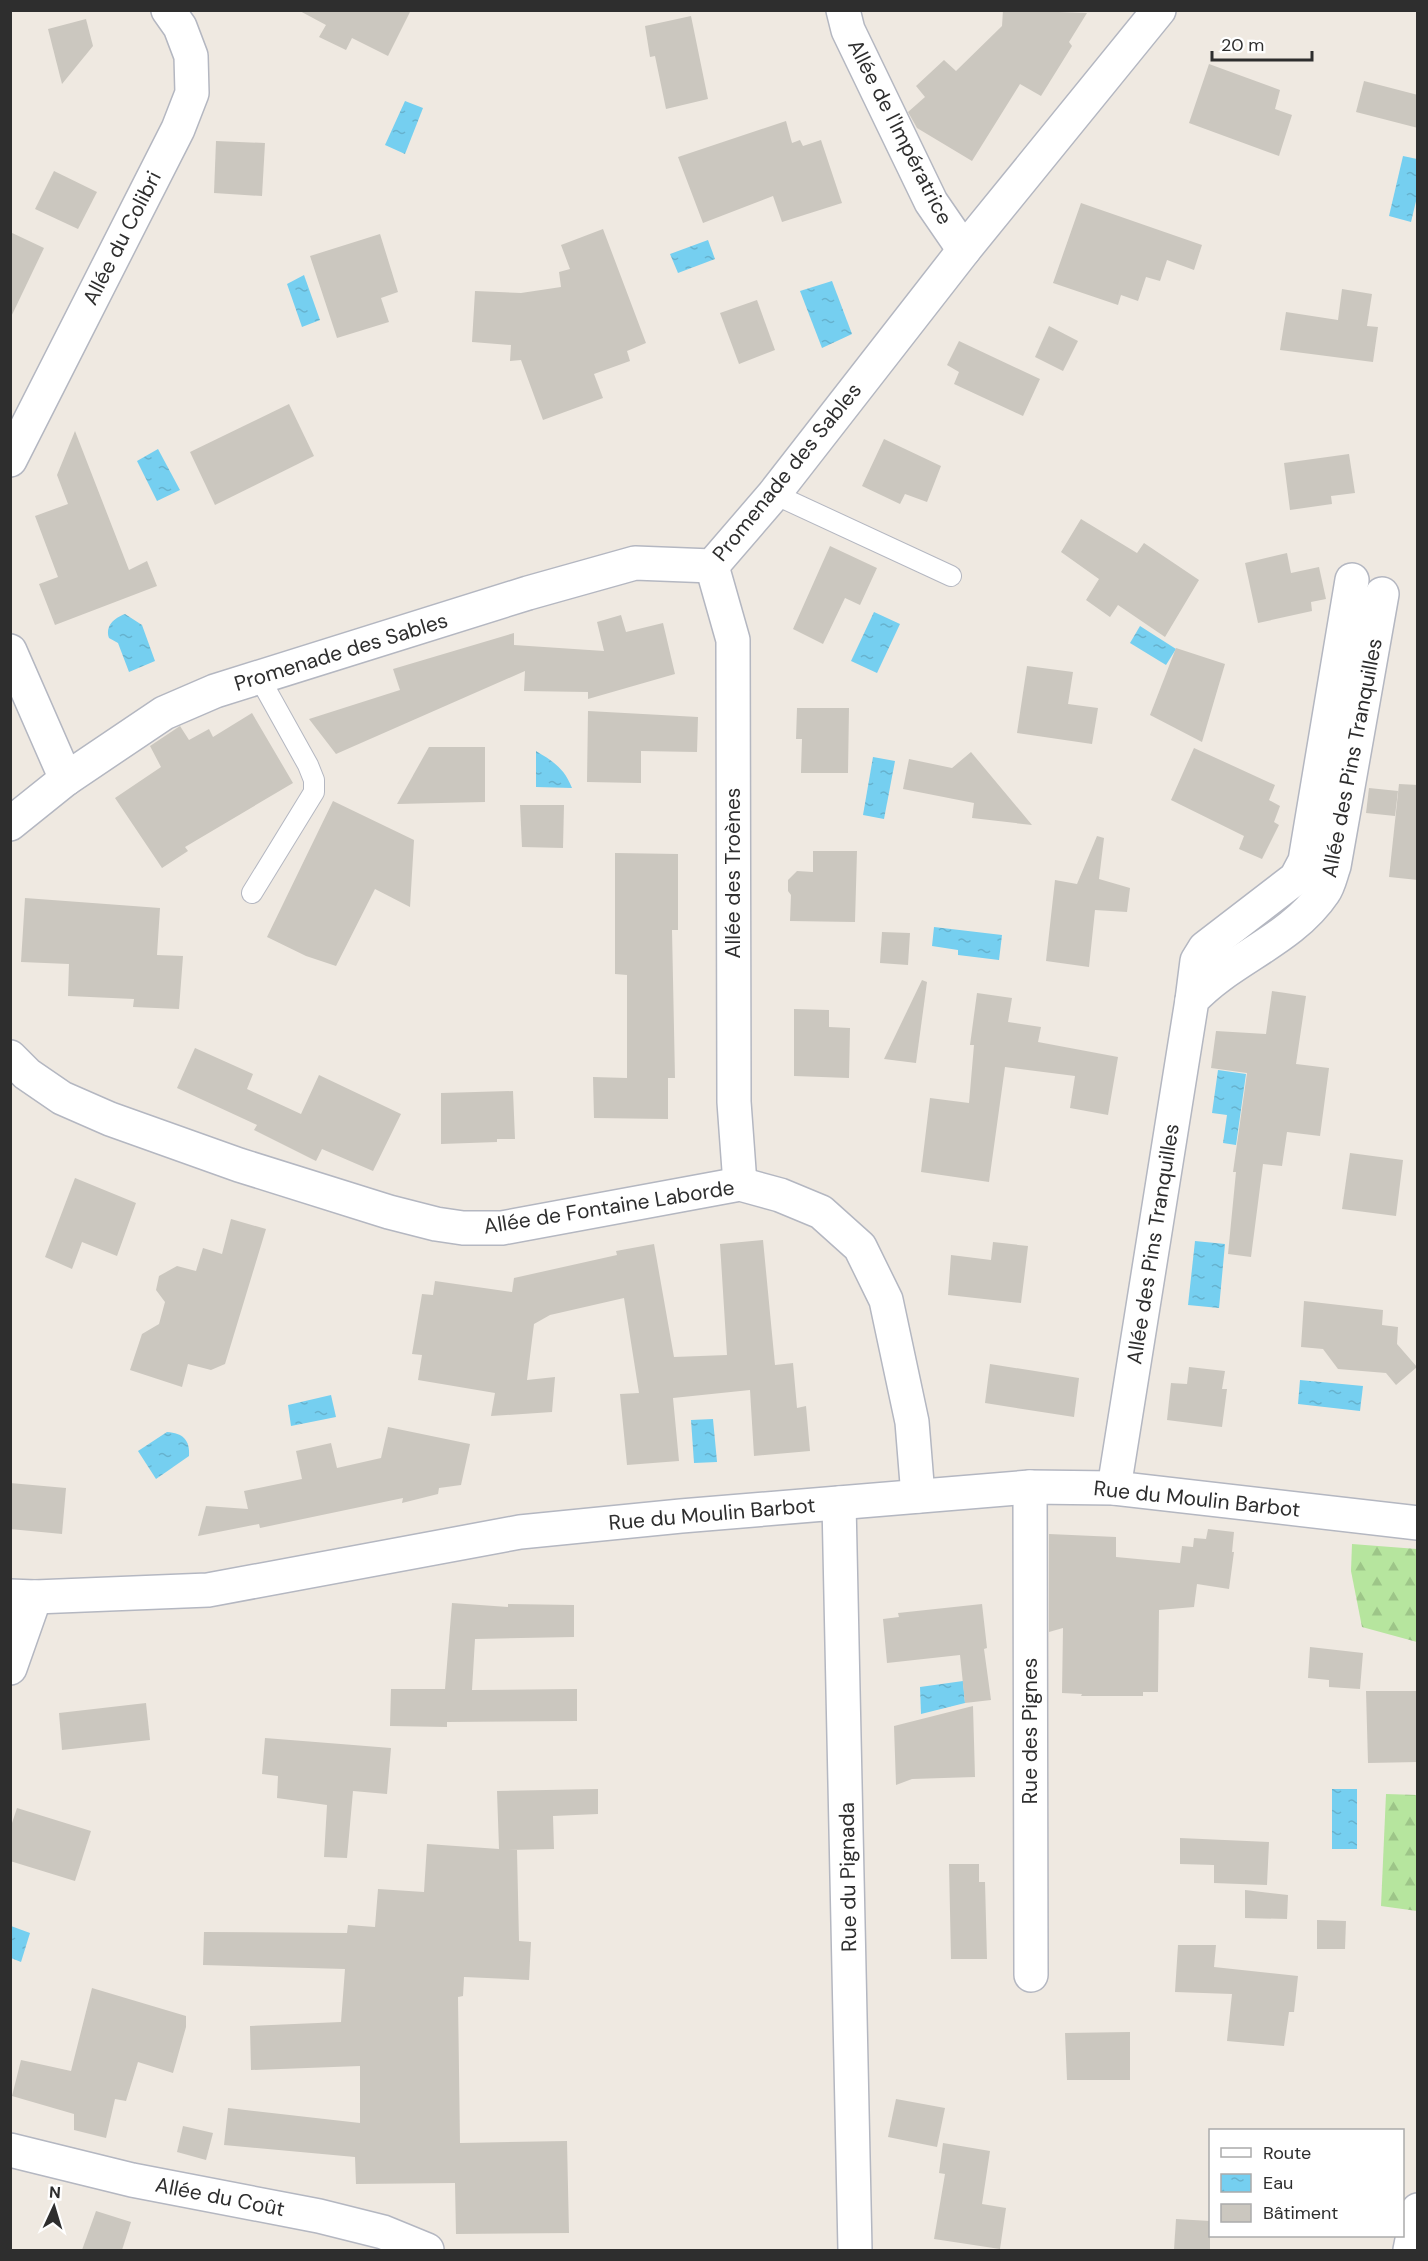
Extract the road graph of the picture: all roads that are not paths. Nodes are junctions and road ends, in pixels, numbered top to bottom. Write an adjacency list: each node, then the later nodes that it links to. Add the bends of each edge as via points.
1 (168, 10): 5 (street, Allée du Colibri, via 180,27 191,57 192,93 178,129)
2 (843, 10): 4 (street, Allée de l'Impératrice, via 848,30 931,202)
3 (1159, 10): 4 (street, Promenade des Sables)
4 (964, 249): 6 (street, Promenade des Sables)
5 (10, 460)
6 (774, 494): 7 (street, Promenade des Sables); 8 (lane)
7 (712, 566): 12 (street, Promenade des Sables, via 635,563); 18 (street, Allée des Troènes, via 733,640 734,1102)
8 (951, 576)
9 (1352, 580): 16 (street, Allée des Pins Tranquilles, via 1305,861 1296,878 1205,948 1197,961)
10 (1382, 594): 16 (street, Allée des Pins Tranquilles, via 1334,866 1326,891 1295,926 1205,986)
11 (10, 651): 13 (street)
12 (259, 677): 13 (street, Promenade des Sables, via 164,713); 15 (lane, via 308,765 314,792)
13 (66, 779): 14 (street, Promenade des Sables)
14 (10, 824)
15 (252, 893)
16 (1192, 1000): 20 (street, Allée des Pins Tranquilles)
17 (10, 1057): 18 (street, Allée de Fontaine Laborde, via 62,1098 110,1119 239,1165 436,1224 502,1228)
18 (740, 1184): 21 (street, Allée de Fontaine Laborde, via 821,1212 860,1247 889,1311 912,1422)
19 (1030, 1487): 20 (street, Rue du Moulin Barbot); 21 (street, Rue du Moulin Barbot); 26 (street, Rue des Pignes)
20 (1114, 1488): 23 (street, Rue du Moulin Barbot)
21 (918, 1496): 22 (street, Rue du Moulin Barbot)
22 (839, 1503): 24 (street, Rue du Moulin Barbot, via 520,1532 207,1590); 30 (street, Rue du Pignada)
23 (1418, 1523)
24 (23, 1596): 25 (street)
25 (10, 1668)
26 (1031, 1975)
27 (10, 2150): 29 (street, Allée du Coût, via 132,2180 319,2216 383,2232)
28 (1418, 2210): 31 (street)
29 (427, 2250)
30 (855, 2250)
31 (1410, 2250)

